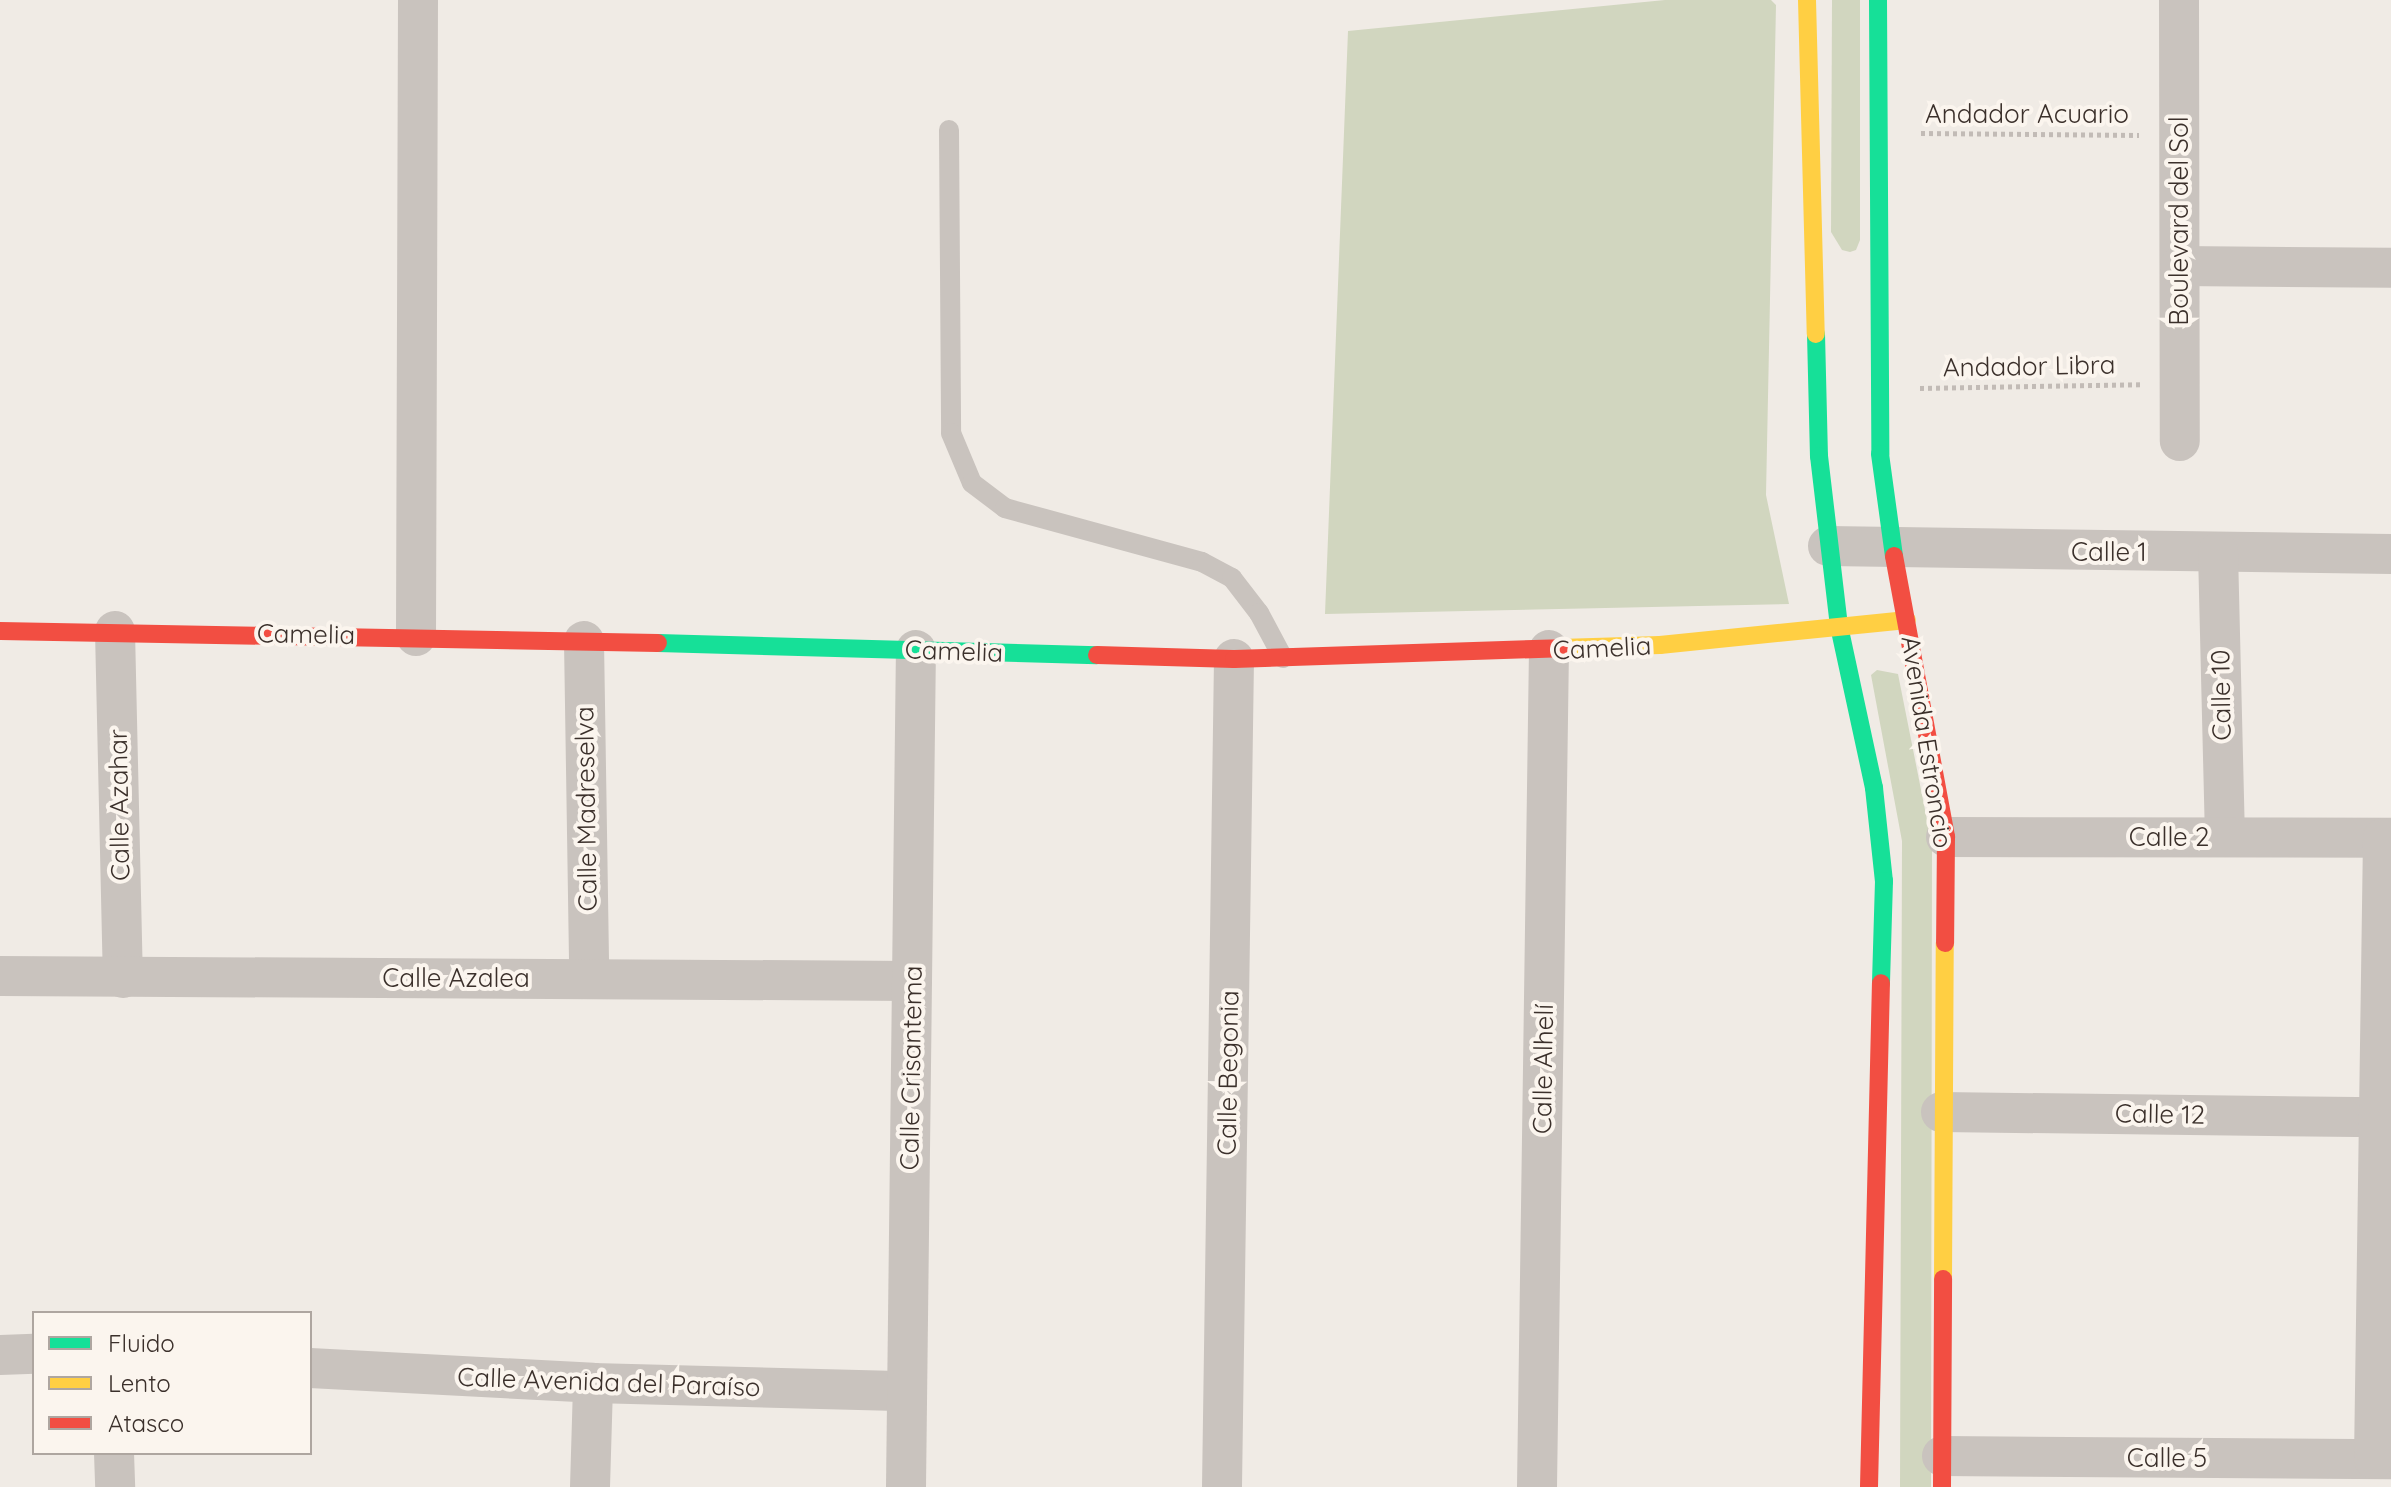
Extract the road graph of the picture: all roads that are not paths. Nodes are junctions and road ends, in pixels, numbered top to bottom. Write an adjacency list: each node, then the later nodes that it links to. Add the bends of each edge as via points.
1 (418, 0): 17 (street)
2 (1807, 0): 9 (street, via 1819,456)
3 (1878, 0): 10 (street, Avenida Estroncio, via 1880,454)
4 (2179, 0): 6 (street, Boulevard del Sol)
5 (949, 130): 21 (lane, via 951,433 972,483 1005,508 1202,562 1232,578)
6 (2180, 266): 7 (street); 8 (street, Boulevard del Sol)
7 (2391, 268)
8 (2180, 441)
9 (1828, 546): 10 (street, Calle 1); 14 (street)
10 (1893, 550): 11 (street, Calle 1); 13 (street, Avenida Estroncio)
11 (2218, 552): 12 (street, Calle 1); 24 (street, Calle 10)
12 (2391, 554)
13 (1907, 620): 14 (street, Camelia); 23 (street, Avenida Estroncio)
14 (1839, 626): 20 (street, Camelia); 45 (street, via 1874,788 1884,881)
15 (0, 631): 16 (street, Camelia)
16 (115, 631): 17 (street, Camelia); 27 (street, Calle Azahar)
17 (416, 636): 18 (street, Camelia)
18 (584, 641): 19 (street, Camelia); 28 (street, Calle Madreselva)
19 (916, 650): 22 (street, Camelia); 29 (street, Calle Crisantema)
20 (1549, 650): 21 (street, Camelia); 44 (street, Calle Alhelí)
21 (1283, 658): 22 (street, Camelia)
22 (1234, 659): 43 (street, Calle Begonia)
23 (1946, 837): 24 (street, Calle 2); 30 (street, Avenida Estroncio)
24 (2225, 837): 25 (street, Calle 2)
25 (2387, 838): 31 (street)
26 (0, 976): 27 (street, Calle Azalea)
27 (123, 978): 28 (street, Calle Azalea)
28 (589, 978): 29 (street, Calle Azalea)
29 (912, 981): 36 (street, Calle Crisantema)
30 (1941, 1112): 31 (street, Calle 12); 39 (street, Avenida Estroncio)
31 (2380, 1117): 38 (street)
32 (32, 1354): 33 (street)
33 (0, 1355)
34 (312, 1368): 35 (street, Calle Avenida del Paraíso)
35 (593, 1383): 36 (street, Calle Avenida del Paraíso); 41 (street)
36 (907, 1391): 42 (street, Calle Crisantema)
37 (114, 1455): 40 (street)
38 (2382, 1459): 39 (street, Calle 5)
39 (1942, 1472)
40 (115, 1487)
41 (590, 1487)
42 (906, 1487)
43 (1222, 1487)
44 (1537, 1487)
45 (1869, 1487)

